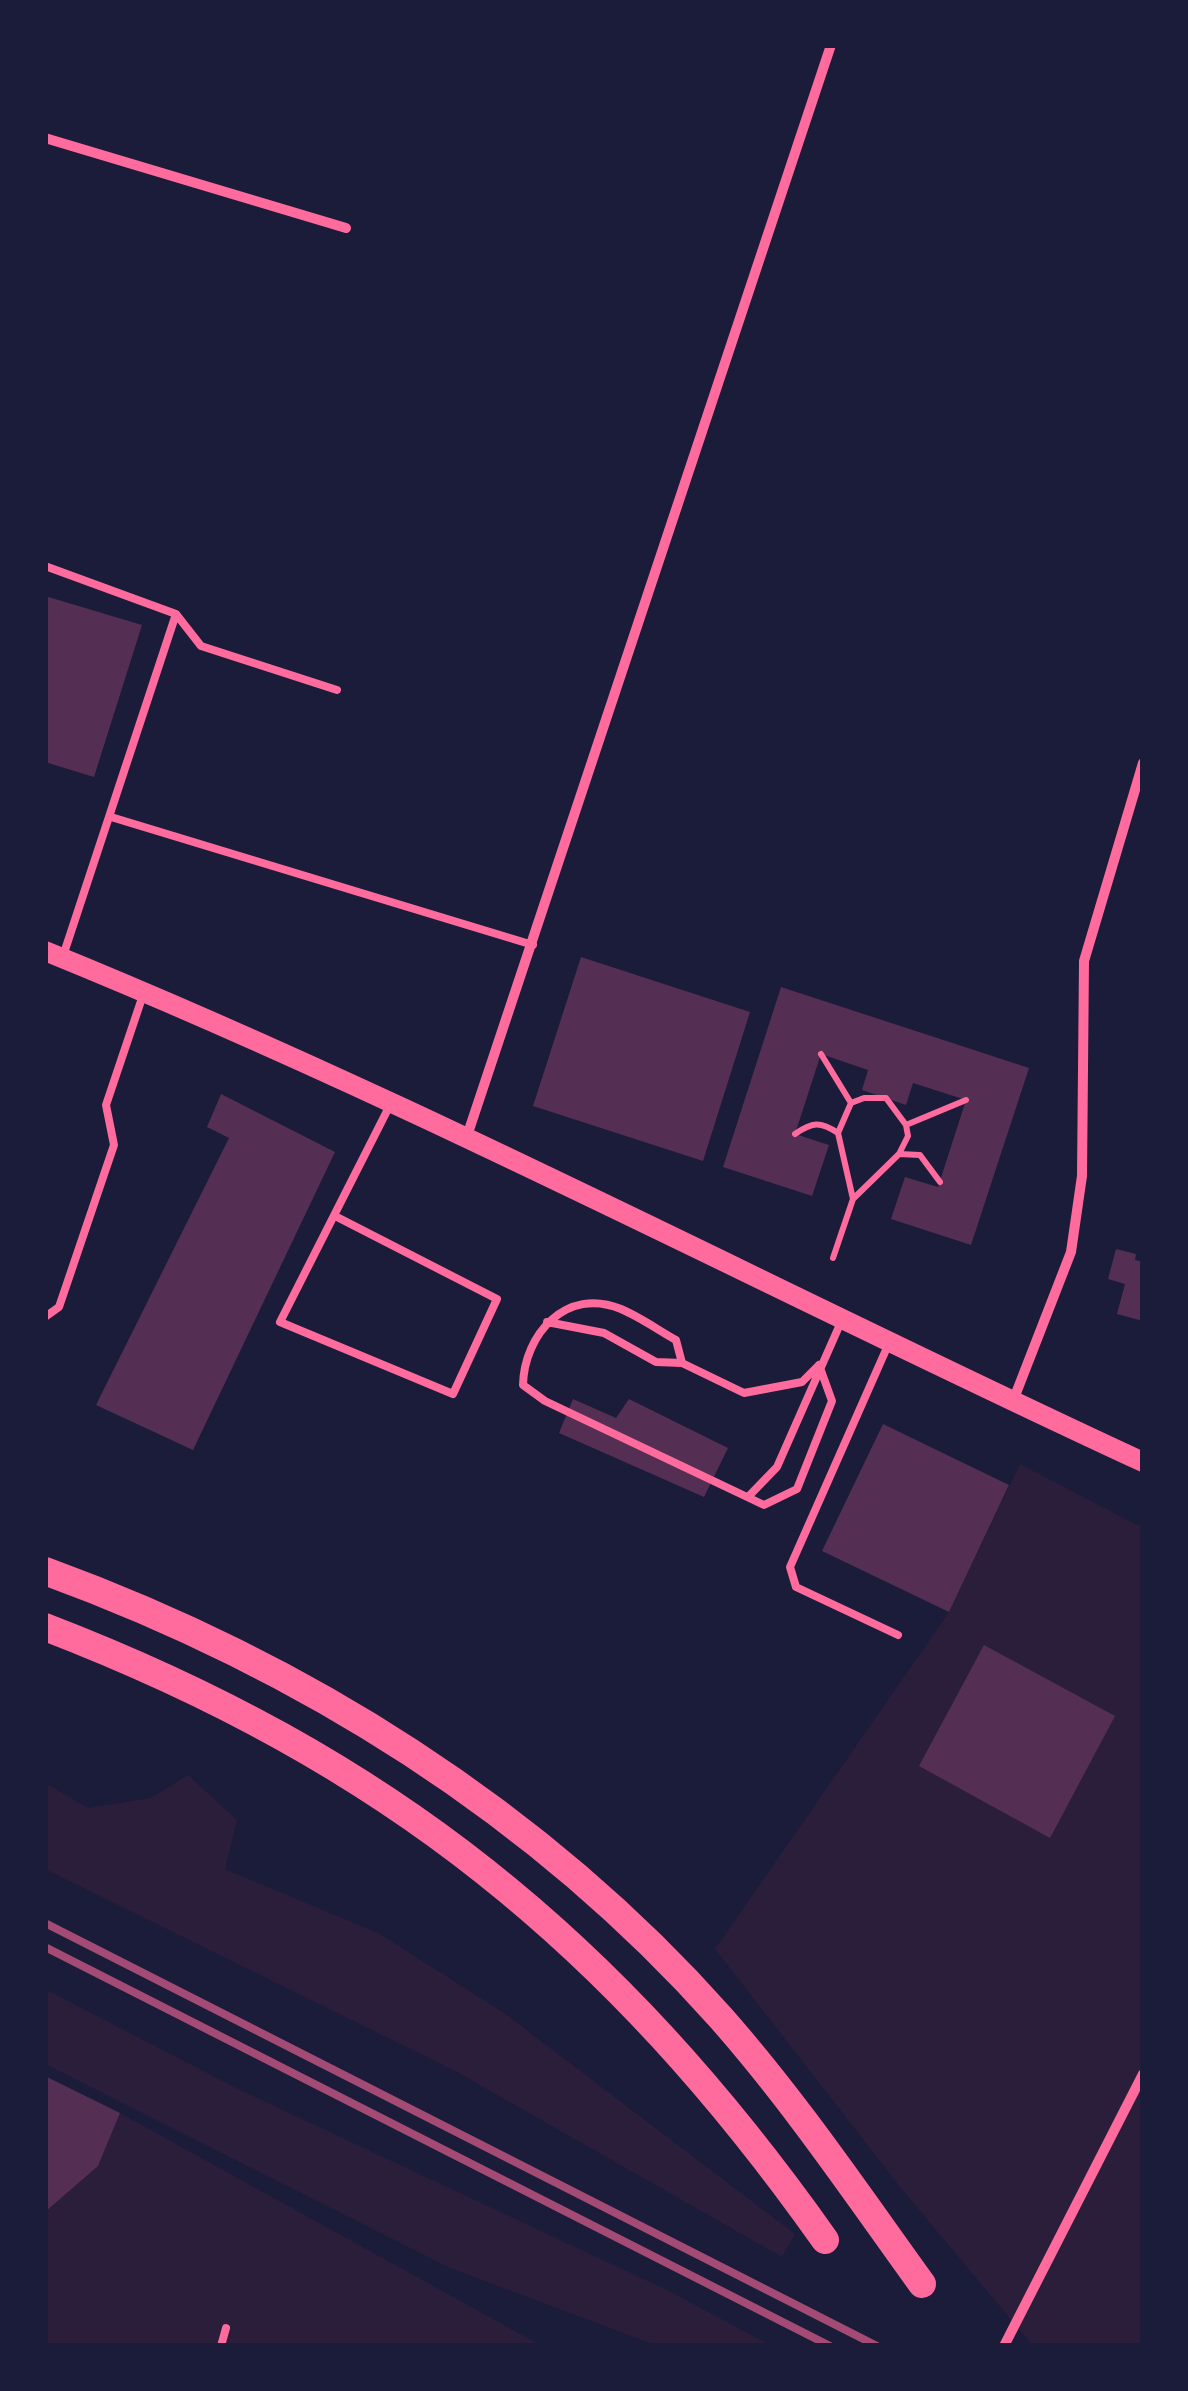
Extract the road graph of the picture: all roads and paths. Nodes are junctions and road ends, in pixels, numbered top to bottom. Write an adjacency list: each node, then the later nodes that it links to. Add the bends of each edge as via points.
1 (831, 45): 9 (street)
2 (45, 138): 3 (street)
3 (346, 228)
4 (45, 566): 5 (lane)
5 (176, 614): 6 (lane, via 202,646); 8 (lane)
6 (337, 690)
7 (1143, 763): 31 (street, via 1084,961 1082,1176 1071,1252)
8 (111, 817): 9 (lane); 10 (lane)
9 (533, 945): 19 (street)
10 (53, 955): 11 (main road)
11 (144, 991): 14 (main road); 25 (lane, via 106,1106 114,1145 60,1307)
12 (820, 1054): 15 (path)
13 (966, 1100): 16 (path)
14 (391, 1103): 19 (main road); 23 (lane)
15 (851, 1103): 16 (path, via 886,1098); 17 (path)
16 (906, 1125): 20 (path)
17 (838, 1133): 18 (path, via 810,1124); 22 (path)
18 (795, 1134)
19 (466, 1140): 26 (main road)
20 (900, 1154): 21 (path, via 920,1155); 22 (path)
21 (940, 1182)
22 (852, 1199): 24 (path)
23 (335, 1216): 23 (lane, via 280,1322 453,1394 496,1299)
24 (833, 1258)
25 (45, 1317)
26 (841, 1320): 28 (main road); 30 (lane)
27 (544, 1322): 29 (lane, via 604,1333 656,1362); 29 (lane, via 584,1302 618,1308 676,1340); 33 (lane, via 523,1359 523,1386)
28 (889, 1343): 31 (main road); 36 (lane, via 790,1578 796,1588)
29 (682, 1363): 30 (lane, via 744,1393 802,1382)
30 (819, 1365): 33 (lane, via 777,1467); 33 (lane, via 832,1401 798,1489 764,1505)
31 (1012, 1402): 32 (main road)
32 (1143, 1462)
33 (748, 1497)
34 (45, 1571): 39 (highway, via 198,1632 349,1713 462,1786 572,1872 763,2067)
35 (45, 1627): 38 (highway, via 286,1738 398,1807 505,1885 605,1974 696,2070)
36 (898, 1635)
37 (1143, 2074): 42 (street)
38 (826, 2240)
39 (922, 2284)
40 (226, 2328): 41 (lane)
41 (221, 2346)
42 (1004, 2346)

